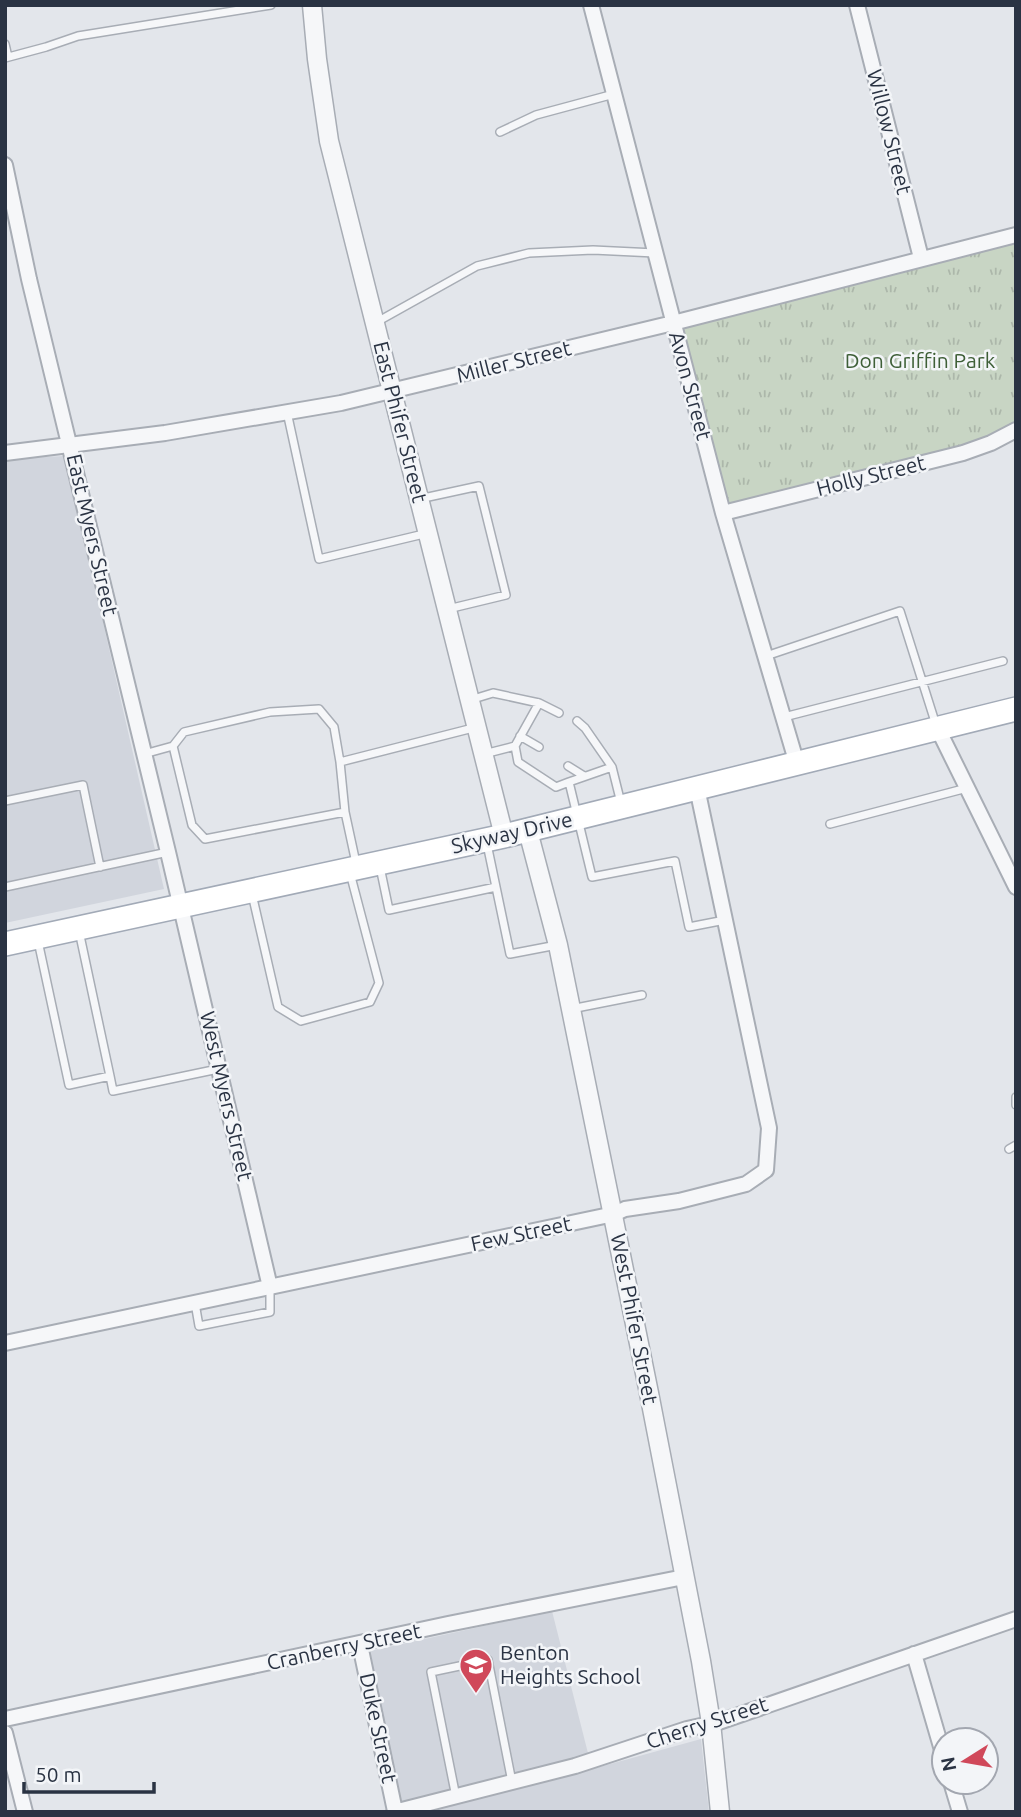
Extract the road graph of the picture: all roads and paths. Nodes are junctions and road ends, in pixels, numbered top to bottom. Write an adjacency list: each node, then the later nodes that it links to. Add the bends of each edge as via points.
1 (271, 5): 6 (lane, via 78,36)
2 (312, 5): 14 (street, East Phifer Street, via 330,141)
3 (591, 5): 7 (street, Avon Street)
4 (857, 5): 13 (street, Willow Street)
5 (5, 44): 6 (lane)
6 (7, 57)
7 (614, 94): 8 (lane, via 536,116); 12 (street, Avon Street)
8 (500, 132)
9 (5, 165): 10 (street, East Myers Street)
10 (12, 227): 19 (street, East Myers Street)
11 (1016, 235): 13 (street, Miller Street)
12 (655, 253): 14 (lane, via 529,253 477,266); 15 (street, Avon Street)
13 (922, 258): 15 (street, Miller Street)
14 (375, 323): 16 (street, East Phifer Street)
15 (673, 323): 16 (street, Miller Street); 22 (street, Avon Street)
16 (392, 391): 17 (street, Miller Street); 21 (street, East Phifer Street)
17 (287, 412): 19 (street, Miller Street); 23 (lane, via 319,559)
18 (1016, 430): 22 (street, Holly Street, via 962,453)
19 (71, 446): 20 (street, Miller Street); 40 (street, East Myers Street)
20 (5, 453)
21 (419, 499): 23 (street, East Phifer Street); 24 (lane, via 479,486 506,595)
22 (723, 513): 25 (street, Avon Street)
23 (428, 533): 24 (street, East Phifer Street)
24 (447, 609): 28 (street, East Phifer Street)
25 (765, 656): 27 (lane, via 900,611); 32 (street, Avon Street)
26 (1003, 661): 27 (lane)
27 (921, 681): 32 (lane); 35 (lane)
28 (470, 700): 29 (lane, via 493,693); 34 (street, East Phifer Street)
29 (539, 703): 31 (lane); 36 (lane)
30 (1016, 709): 35 (main road, Skyway Drive)
31 (559, 713)
32 (784, 717): 43 (street, Avon Street)
33 (577, 722): 45 (lane)
34 (477, 727): 41 (street, East Phifer Street); 42 (lane)
35 (938, 729): 43 (main road, Skyway Drive); 48 (street)
36 (520, 736): 38 (lane); 39 (lane)
37 (173, 746): 40 (lane); 42 (lane, via 184,732 270,712 319,709 334,727); 52 (lane, via 192,825 205,839)
38 (515, 746): 41 (lane); 47 (lane, via 519,762 556,787)
39 (540, 747)
40 (144, 754): 57 (street, East Myers Street)
41 (484, 754): 56 (street, East Phifer Street)
42 (340, 761): 52 (lane)
43 (797, 764): 49 (main road, Skyway Drive)
44 (568, 766): 46 (lane)
45 (612, 767): 46 (lane); 51 (lane)
46 (584, 776): 47 (lane)
47 (569, 782): 53 (lane)
48 (967, 788): 54 (lane); 62 (street)
49 (697, 789): 51 (main road, Skyway Drive); 65 (street, Few Street)
50 (5, 801): 58 (lane, via 83,785)
51 (622, 807): 53 (main road, Skyway Drive)
52 (345, 812): 59 (lane)
53 (579, 818): 55 (main road, Skyway Drive); 65 (lane, via 592,877 675,862 689,927)
54 (830, 824)
55 (528, 831): 56 (main road, Skyway Drive); 69 (street, West Phifer Street)
56 (495, 838): 59 (main road, Skyway Drive); 61 (lane)
57 (168, 852): 58 (lane); 64 (street, East Myers Street)
58 (100, 867): 60 (lane)
59 (362, 867): 61 (lane, via 389,910); 63 (main road, Skyway Drive); 63 (lane, via 379,983 370,1002 301,1021 278,1007)
60 (5, 887)
61 (496, 887): 69 (lane, via 510,954)
62 (1016, 887)
63 (251, 890): 64 (main road, Skyway Drive)
64 (181, 905): 66 (main road, Skyway Drive); 72 (street, West Myers Street)
65 (726, 920): 76 (street, Few Street, via 768,1128 766,1170 746,1184)
66 (79, 928): 67 (main road, Skyway Drive); 73 (lane)
67 (37, 937): 68 (main road, Skyway Drive); 73 (lane, via 69,1085)
68 (5, 944)
69 (558, 945): 71 (street, West Phifer Street)
70 (642, 995): 71 (lane)
71 (571, 1009): 76 (street, West Phifer Street)
72 (219, 1068): 73 (lane, via 113,1091); 77 (street, West Myers Street)
73 (110, 1076)
74 (1016, 1097): 75 (lane)
75 (1016, 1105)
76 (614, 1214): 77 (street, Few Street); 80 (street, West Phifer Street)
77 (270, 1287): 78 (street, Few Street); 78 (lane, via 270,1312 199,1326)
78 (195, 1303): 79 (street, Few Street)
79 (5, 1343)
80 (684, 1577): 82 (street, Cranberry Street); 85 (street, West Phifer Street)
81 (1016, 1619): 83 (street, Cherry Street)
82 (360, 1645): 84 (street, Cranberry Street); 91 (street, Duke Street)
83 (914, 1654): 85 (street, Cherry Street); 86 (street)
84 (5, 1719)
85 (711, 1724): 88 (street, Cherry Street); 92 (street, West Phifer Street)
86 (935, 1726)
87 (5, 1733): 90 (street)
88 (512, 1783): 89 (street, Cherry Street); 89 (lane, via 488,1660 431,1672)
89 (456, 1797): 91 (street, Cherry Street)
90 (25, 1812)
91 (395, 1812)
92 (720, 1812)

